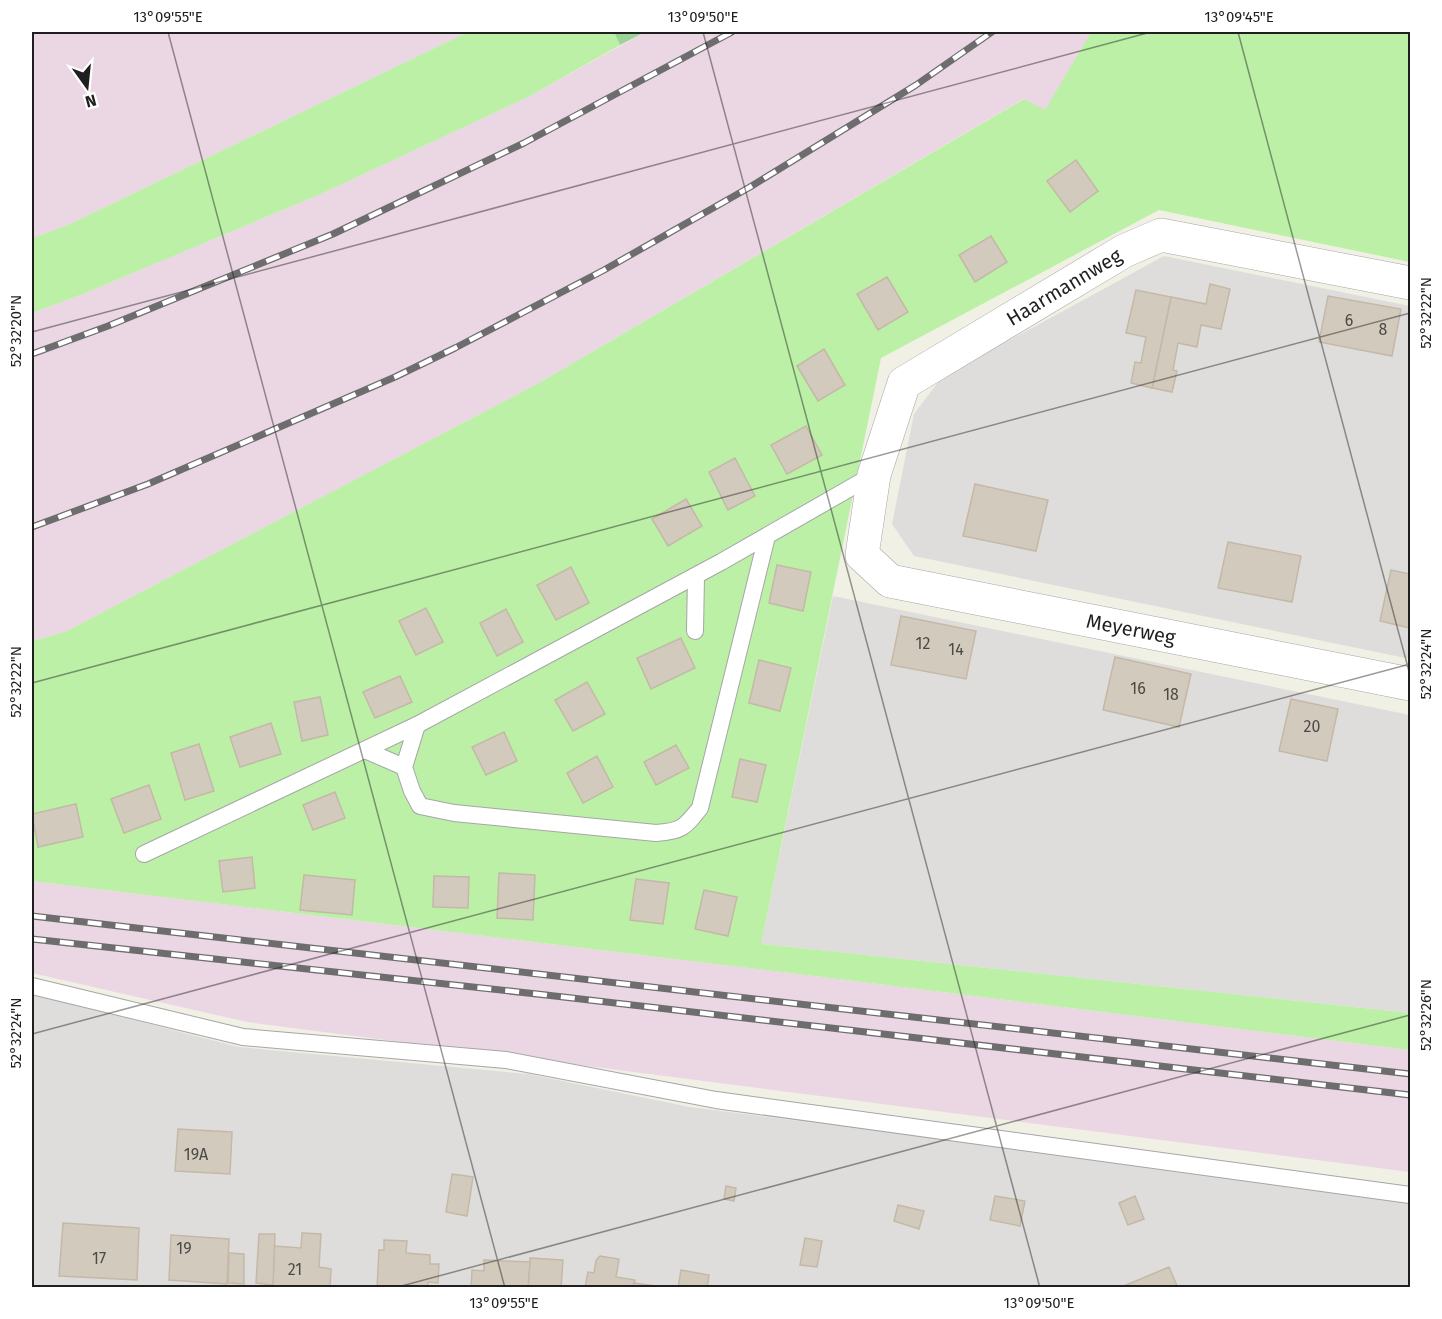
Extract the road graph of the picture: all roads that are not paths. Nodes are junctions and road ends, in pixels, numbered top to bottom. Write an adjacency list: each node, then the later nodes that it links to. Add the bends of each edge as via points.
1 (1410, 283): 2 (street, Haarmannweg, via 1161,235 1124,251 904,383)
2 (874, 475): 3 (lane); 4 (street, Haarmannweg)
3 (766, 536): 5 (lane); 10 (lane, via 700,808 680,830 656,833 454,813 420,806)
4 (862, 555): 7 (street, Meyerweg, via 890,581)
5 (696, 576): 6 (lane); 8 (lane)
6 (694, 631)
7 (1410, 684)
8 (417, 725): 9 (lane); 10 (lane)
9 (365, 750): 10 (lane); 11 (lane)
10 (404, 767)
11 (144, 854)
12 (32, 986): 13 (lane, via 243,1037 506,1060 716,1100)
13 (1410, 1195)

